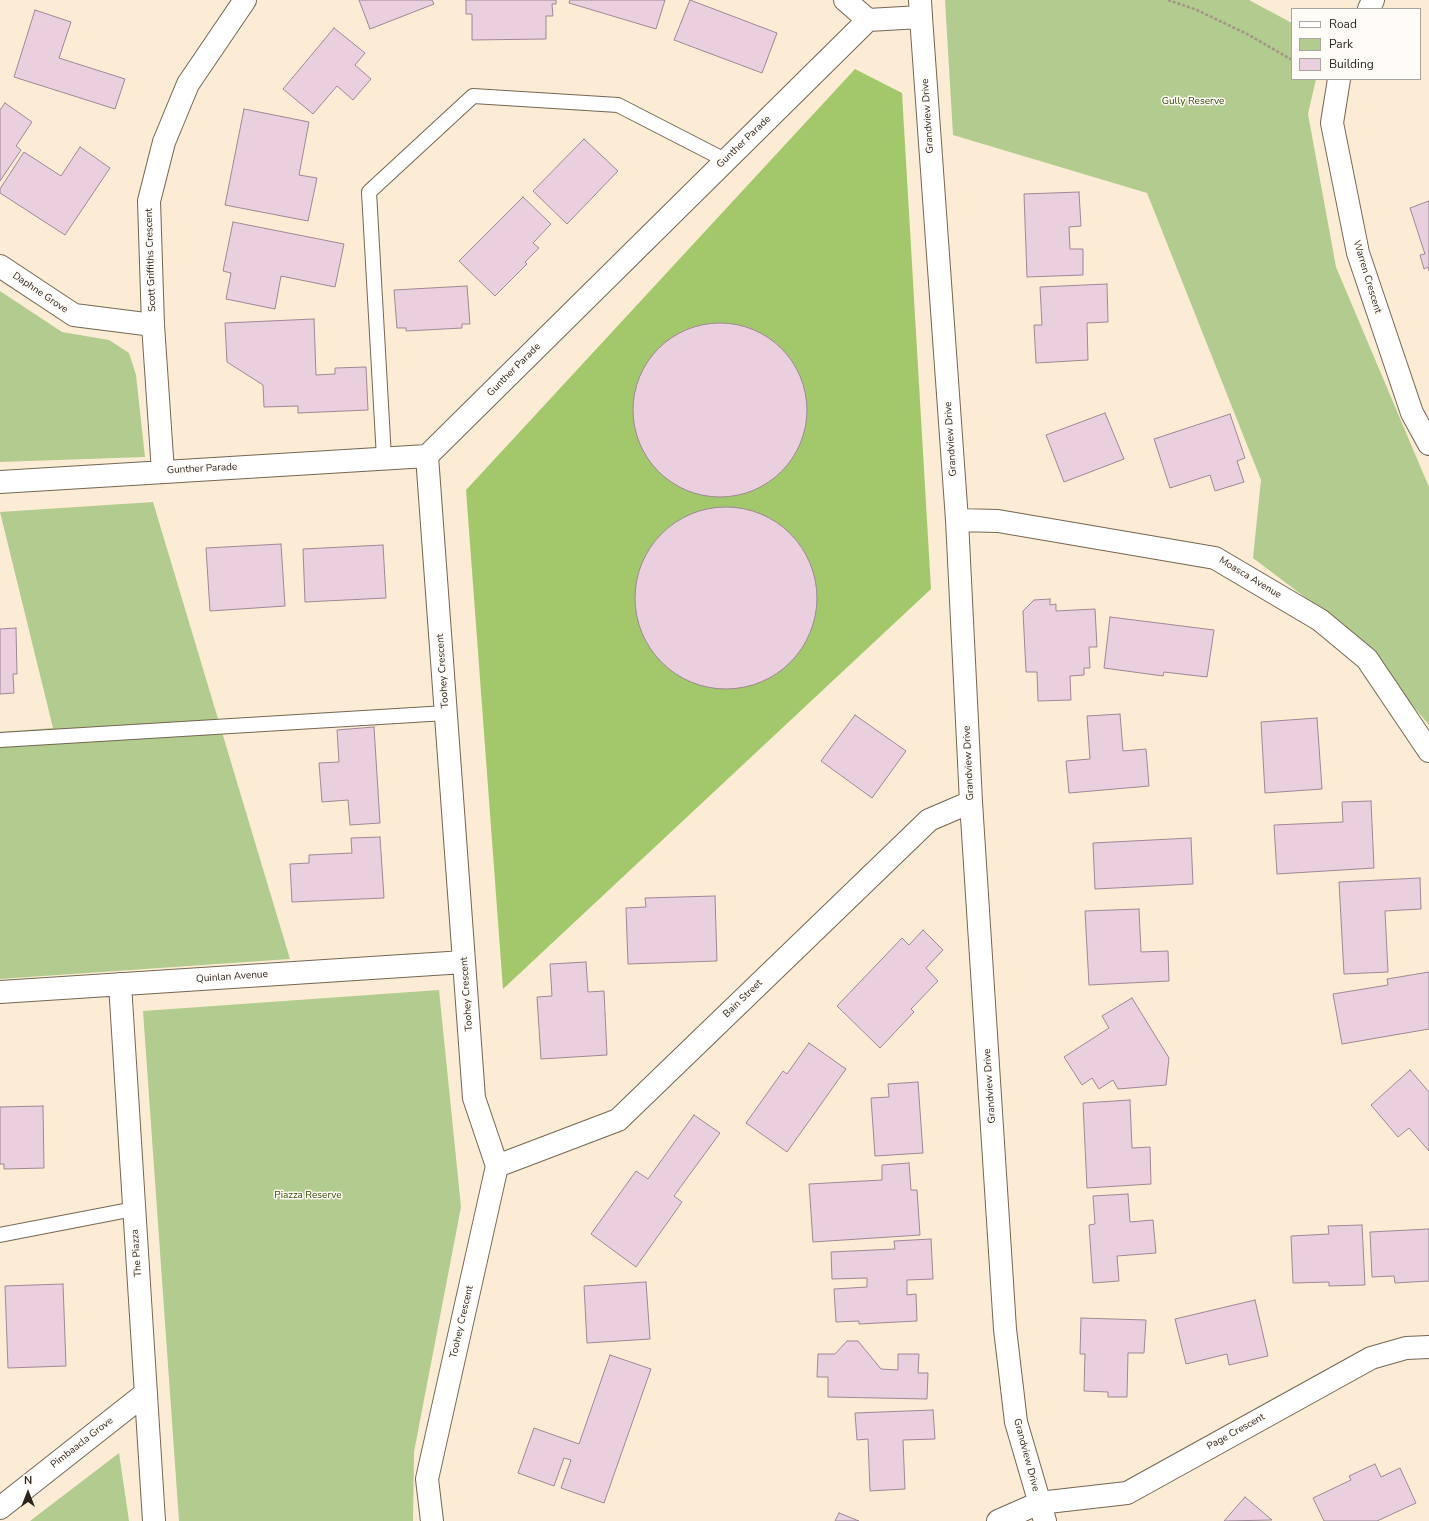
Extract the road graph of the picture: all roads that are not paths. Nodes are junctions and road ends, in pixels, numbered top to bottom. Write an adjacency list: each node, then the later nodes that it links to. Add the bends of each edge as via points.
1 (245, 0): 8 (street, Scott Griffiths Crescent, via 188,84 164,142 149,201)
2 (845, 0): 4 (street)
3 (920, 8): 4 (street); 14 (street, Grandview Drive)
4 (868, 20): 6 (street, Gunther Parade)
5 (1339, 80): 9 (street, Warren Crescent, via 1332,123 1358,253 1412,413)
6 (725, 160): 10 (street, Gunther Parade); 11 (lane, via 618,105 473,96 369,192)
7 (0, 266): 8 (street, Daphne Grove, via 74,315)
8 (153, 325): 12 (street, Scott Griffiths Crescent)
9 (1429, 444)
10 (427, 456): 11 (street, Gunther Parade); 15 (street, Toohey Crescent)
11 (384, 458): 12 (street, Gunther Parade)
12 (163, 472): 13 (street, Gunther Parade)
13 (0, 482)
14 (957, 520): 17 (street, Moasca Avenue, via 998,521 1215,558 1320,620 1367,659); 18 (street, Grandview Drive)
15 (446, 713): 16 (lane); 19 (street, Toohey Crescent)
16 (0, 740)
17 (1429, 751)
18 (971, 802): 22 (street, Bain Street, via 928,820 618,1120); 28 (street, Grandview Drive, via 1005,1329 1016,1422)
19 (464, 962): 20 (street, Quinlan Avenue); 22 (street, Toohey Crescent, via 474,1098)
20 (120, 984): 21 (street, Quinlan Avenue); 23 (street, The Piazza)
21 (0, 992)
22 (497, 1166): 30 (street, Toohey Crescent, via 427,1479)
23 (134, 1209): 24 (lane); 26 (street, The Piazza)
24 (0, 1234)
25 (1429, 1347): 28 (street, Page Crescent, via 1406,1348 1371,1358 1127,1493)
26 (146, 1393): 27 (street, Pimbaacla Grove); 29 (street, The Piazza)
27 (0, 1508)
28 (1042, 1512): 31 (street, Page Crescent)
29 (154, 1521)
30 (432, 1521)
31 (998, 1521)

